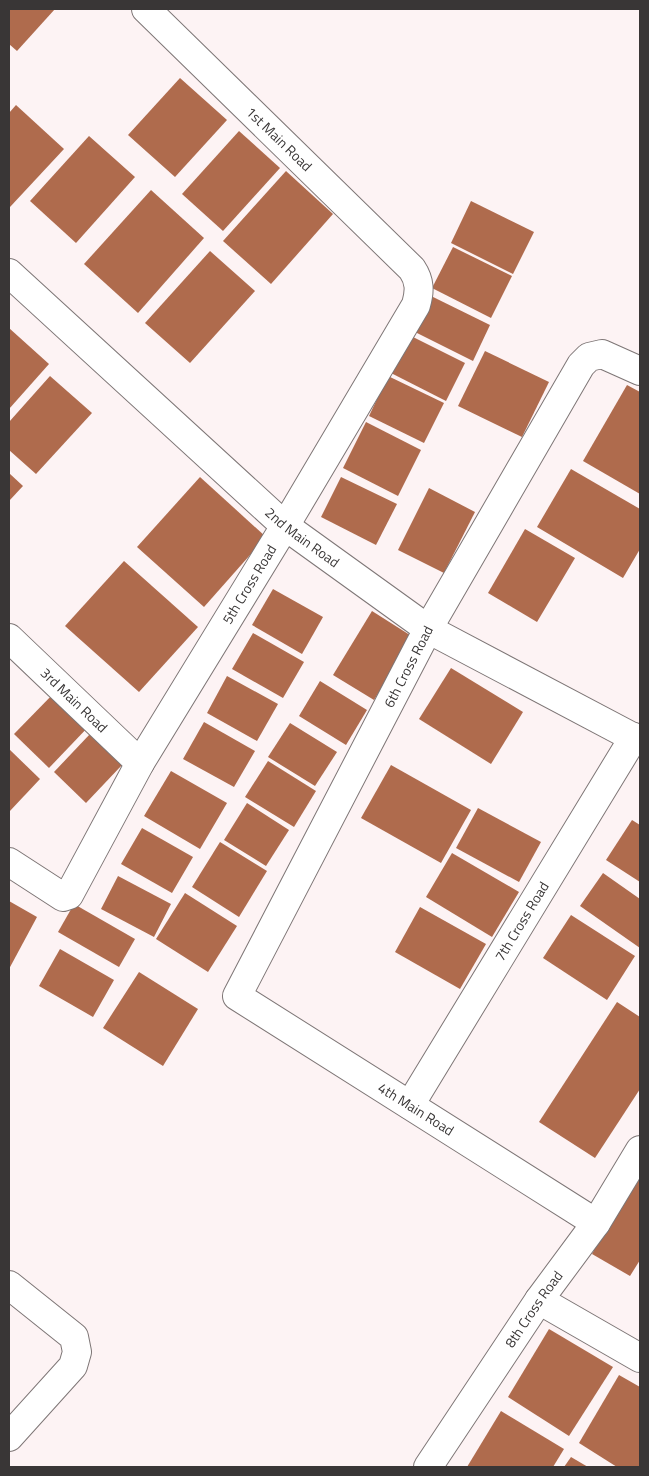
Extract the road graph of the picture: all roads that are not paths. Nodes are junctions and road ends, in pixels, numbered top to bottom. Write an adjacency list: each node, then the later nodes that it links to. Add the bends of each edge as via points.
1 (146, 9): 2 (street, 1st Main Road)
2 (412, 269): 5 (street, 5th Cross Road, via 419,292 416,305)
3 (9, 273): 5 (street, 2nd Main Road)
4 (640, 371): 6 (street, 6th Cross Road, via 602,354 589,357 581,365)
5 (285, 526): 6 (street, 2nd Main Road); 9 (street, 5th Cross Road)
6 (428, 629): 8 (street, 2nd Main Road); 11 (street, 6th Cross Road)
7 (9, 638): 9 (street, 3rd Main Road)
8 (637, 739): 12 (street, 7th Cross Road)
9 (140, 763): 10 (street, 5th Cross Road, via 69,895 65,897)
10 (9, 862)
11 (238, 996): 12 (street, 4th Main Road)
12 (410, 1105): 14 (street, 4th Main Road)
13 (640, 1150): 14 (street, 8th Cross Road)
14 (596, 1222): 16 (street, 8th Cross Road)
15 (9, 1285): 18 (street, via 74,1337 77,1352 73,1366)
16 (539, 1300): 17 (street); 19 (street, 8th Cross Road)
17 (640, 1358)
18 (9, 1437)
19 (428, 1467)

